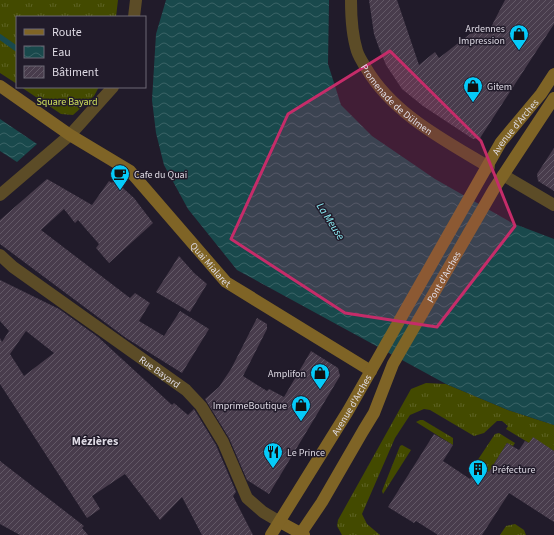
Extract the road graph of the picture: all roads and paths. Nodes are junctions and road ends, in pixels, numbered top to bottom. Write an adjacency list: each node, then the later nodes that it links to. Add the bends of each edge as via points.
1 (136, 0): 3 (street)
2 (351, 0): 9 (street, Promenade de Dülmen, via 351,22 358,53 373,80 396,105 426,129)
3 (134, 16)
4 (554, 74): 9 (main road, Avenue d'Arches, via 541,94 501,142)
5 (0, 86): 8 (main road, Quai Mialaret)
6 (112, 88): 8 (street)
7 (554, 98): 10 (main road, Avenue d'Arches)
8 (70, 135): 13 (street); 18 (main road, Quai Mialaret, via 130,171 226,282)
9 (488, 167): 11 (main road, Avenue d'Arches)
10 (503, 175): 12 (main road, Avenue d'Arches); 14 (street)
11 (480, 182): 16 (main road, Pont d'Arches)
12 (494, 189): 17 (main road, Pont d'Arches)
13 (0, 195)
14 (554, 204)
15 (0, 255): 19 (street, Rue Bayard, via 186,390 201,406 223,442 248,498 263,512)
16 (380, 356): 18 (main road, Avenue d'Arches)
17 (393, 364): 20 (main road, Avenue d'Arches, via 374,413)
18 (371, 371): 19 (main road, Avenue d'Arches)
19 (280, 522): 20 (main road); 21 (main road, Avenue d'Arches)
20 (303, 534)
21 (271, 535)

